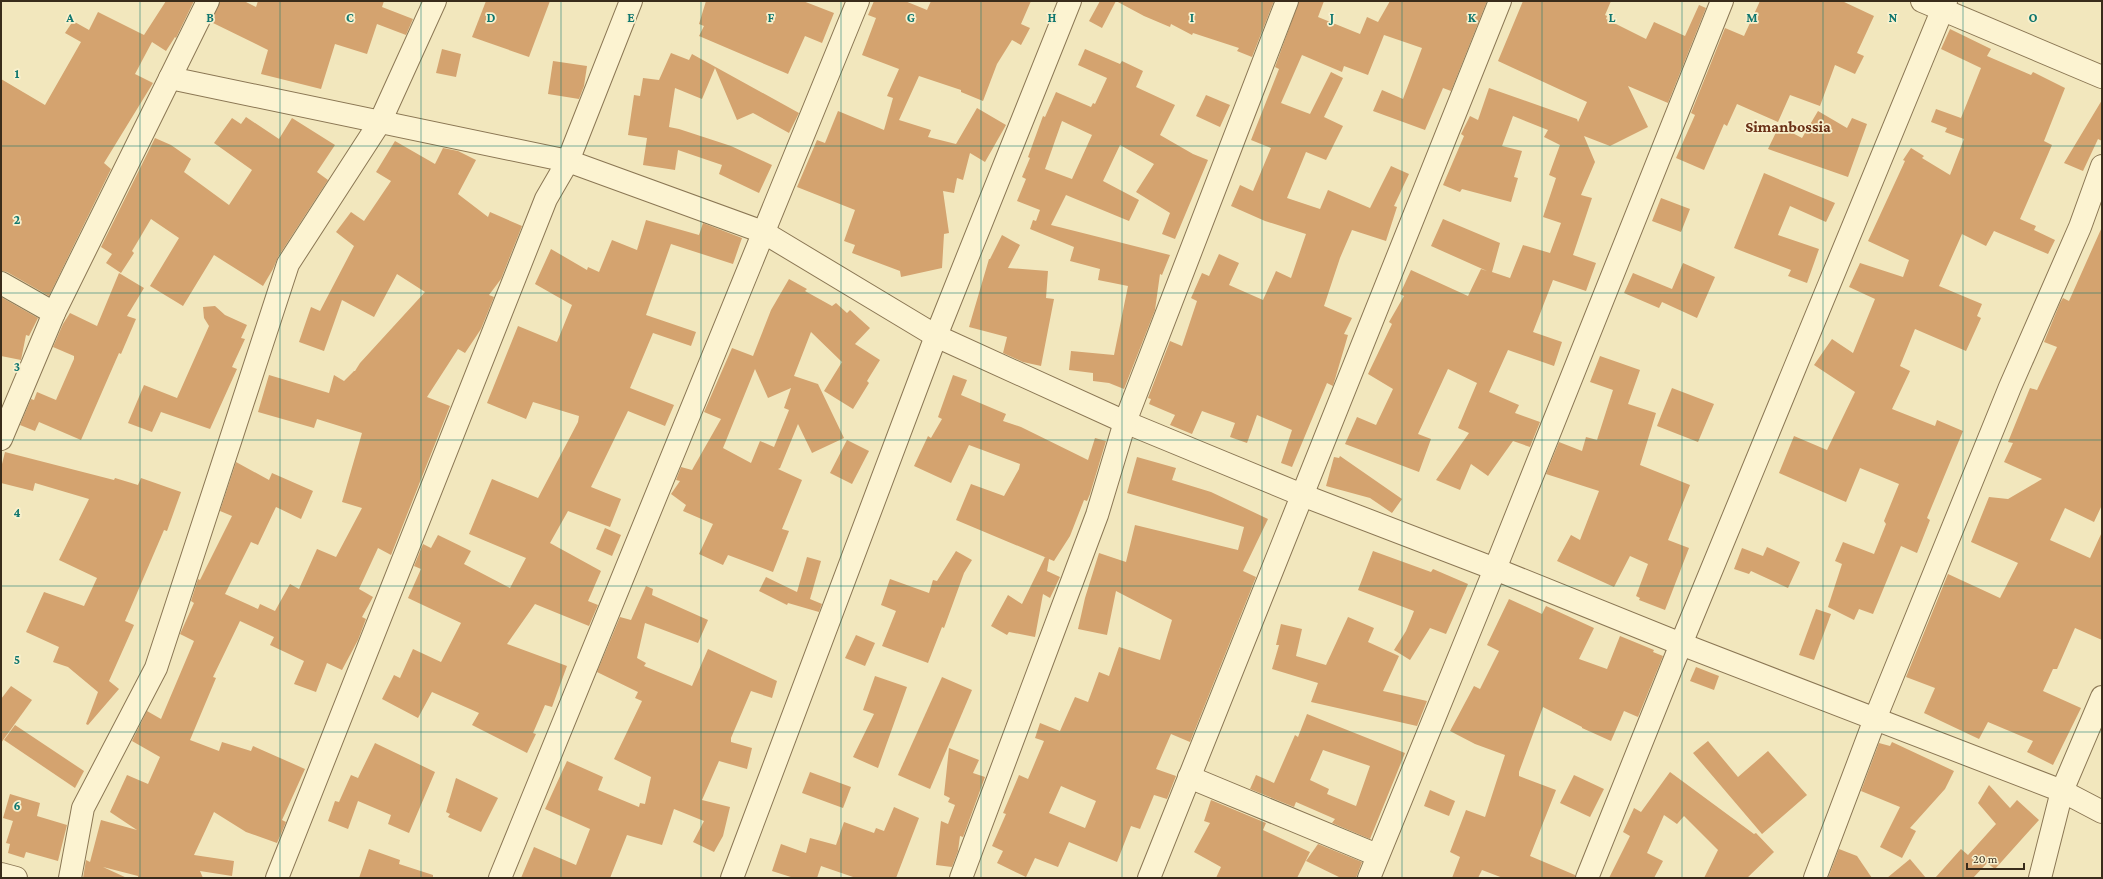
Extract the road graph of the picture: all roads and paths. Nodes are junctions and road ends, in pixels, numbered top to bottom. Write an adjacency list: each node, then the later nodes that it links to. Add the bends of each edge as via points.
1 (208, 1): 12 (street)
2 (435, 1): 13 (street)
3 (631, 1): 14 (street)
4 (858, 1): 16 (street)
5 (1070, 1): 19 (street)
6 (1287, 1): 20 (street)
7 (1500, 1): 22 (street)
8 (1722, 1): 23 (street)
9 (1922, 1): 10 (street)
10 (1944, 6): 11 (street); 24 (street)
11 (2102, 77)
12 (170, 78): 13 (street); 18 (street)
13 (380, 122): 14 (street); 33 (street, via 288,264 156,668 83,808)
14 (568, 161): 16 (street); 34 (street, via 546,199)
15 (2102, 166): 26 (street, via 2080,227 2010,387)
16 (763, 232): 19 (street); 35 (street)
17 (1, 283): 18 (street)
18 (54, 314): 21 (street)
19 (936, 336): 20 (street); 36 (street)
20 (1125, 422): 22 (street); 37 (street, via 1097,515)
21 (1, 439)
22 (1302, 495): 23 (street); 27 (street)
23 (1495, 569): 24 (street); 30 (street)
24 (1681, 644): 26 (street); 40 (street)
25 (2102, 697): 28 (street)
26 (1875, 720): 28 (street); 41 (street)
27 (1189, 777): 30 (street); 38 (street)
28 (2062, 791): 29 (street); 42 (street)
29 (2102, 812)
30 (1377, 855): 39 (street)
31 (1, 874): 32 (street)
32 (16, 878)
33 (70, 878)
34 (277, 878)
35 (500, 878)
36 (732, 878)
37 (961, 878)
38 (1149, 878)
39 (1369, 878)
40 (1586, 878)
41 (1815, 878)
42 (2040, 878)

